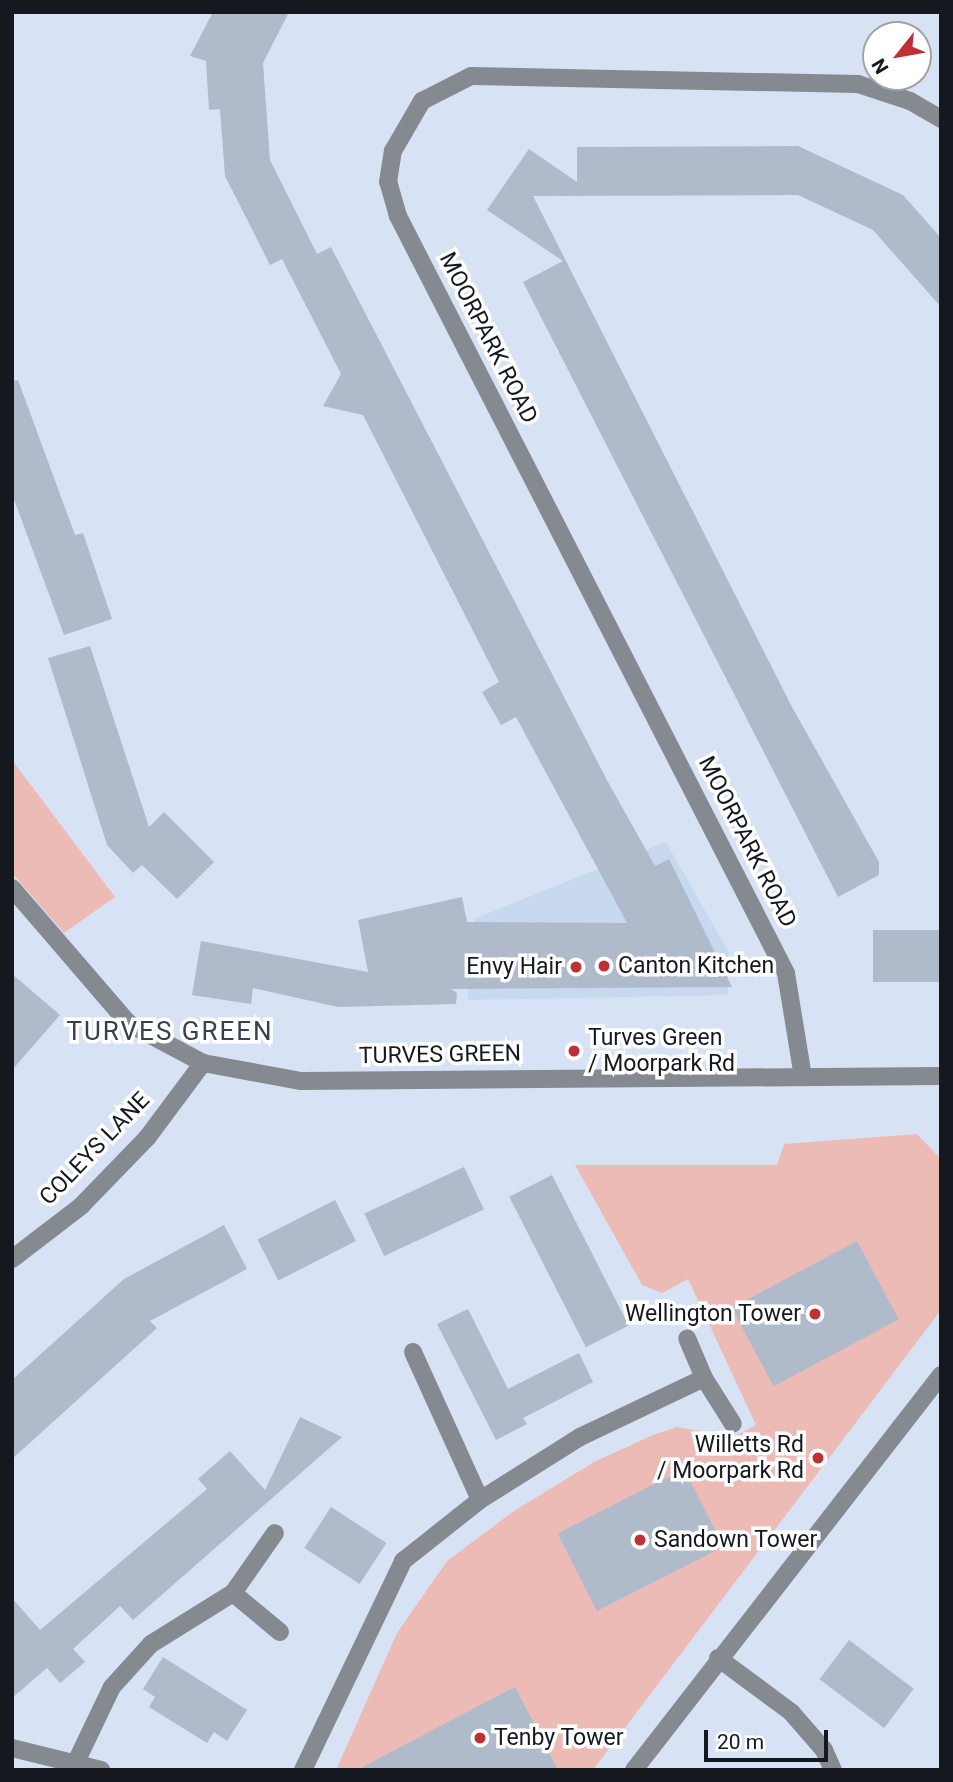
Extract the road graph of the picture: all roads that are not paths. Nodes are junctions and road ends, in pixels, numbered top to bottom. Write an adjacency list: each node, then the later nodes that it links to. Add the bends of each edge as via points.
1 (941, 119): 5 (street, MOORPARK ROAD, via 910,100 858,84 471,76 422,101 393,151 388,182 398,216 786,973)
2 (12, 888): 3 (street, TURVES GREEN, via 128,1023)
3 (204, 1063): 5 (street, TURVES GREEN, via 301,1081); 6 (street, COLEYS LANE, via 147,1138 81,1206)
4 (941, 1076): 5 (street, TURVES GREEN)
5 (803, 1077)
6 (12, 1259)
7 (687, 1338): 10 (street)
8 (413, 1352): 12 (street)
9 (941, 1375): 16 (street)
10 (704, 1378): 11 (street); 12 (street, via 580,1437)
11 (733, 1424)
12 (480, 1500): 20 (street, via 403,1561)
13 (275, 1533): 14 (street)
14 (233, 1593): 15 (street); 18 (street, via 151,1644 112,1687)
15 (280, 1632)
16 (718, 1658): 21 (street); 22 (street, via 791,1712 824,1750)
17 (12, 1748): 18 (street)
18 (76, 1762): 19 (street)
19 (101, 1770)
20 (303, 1770)
21 (634, 1770)
22 (833, 1770)

